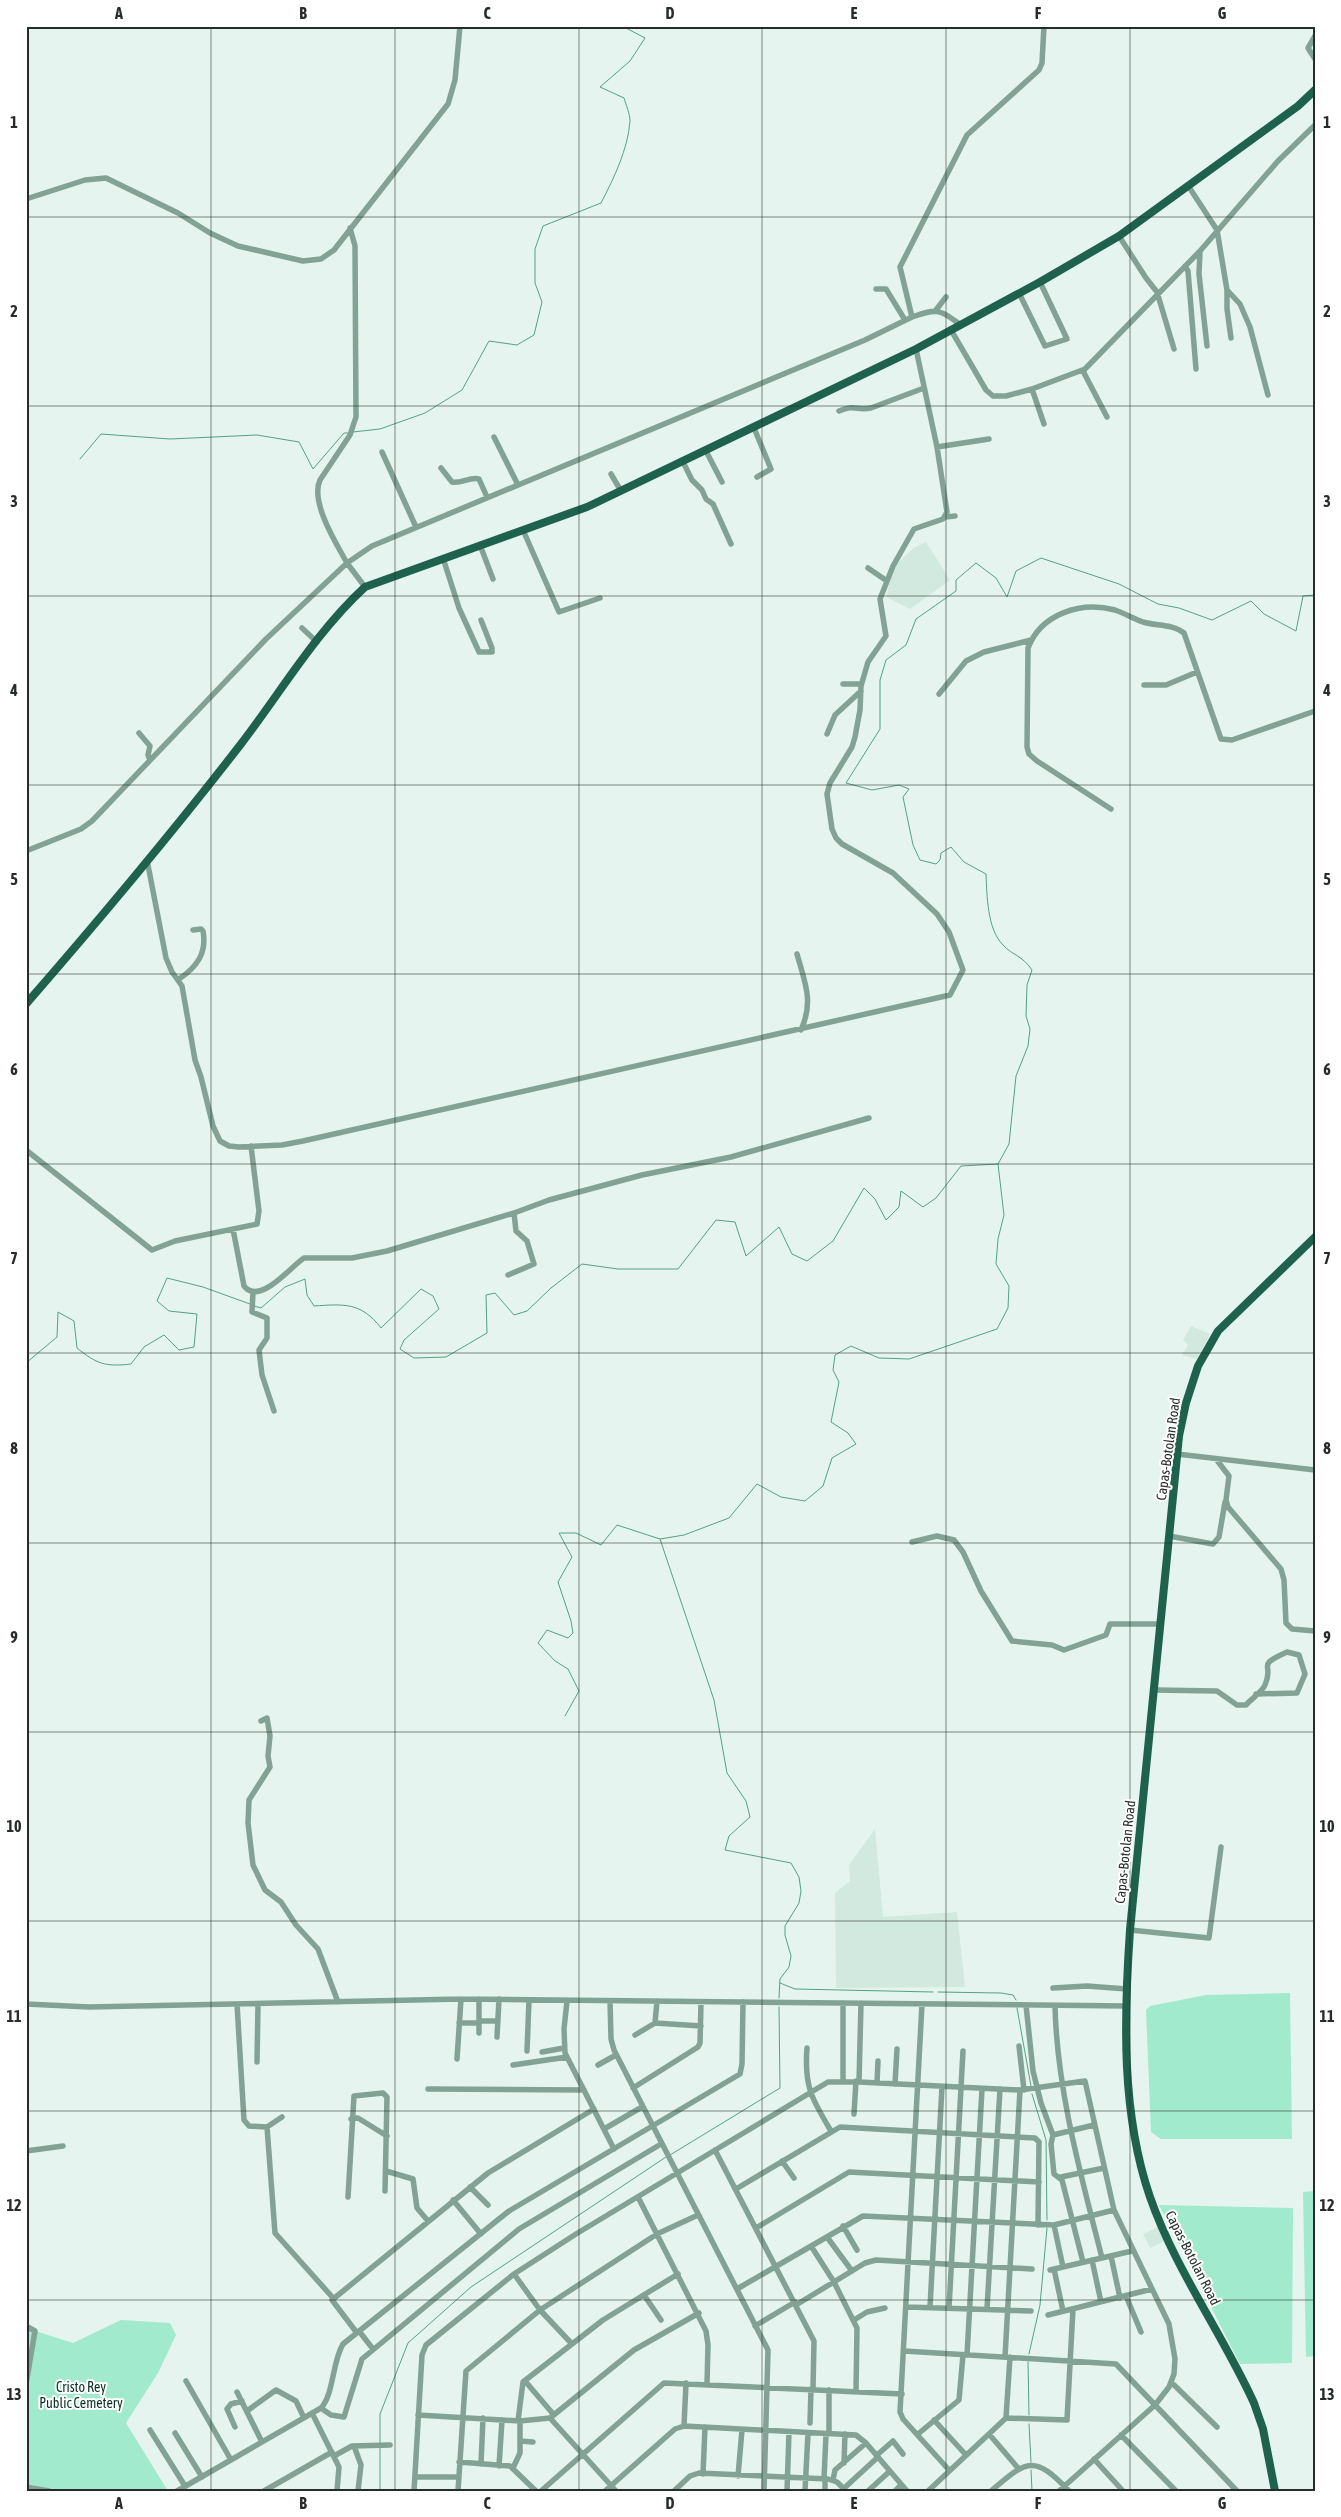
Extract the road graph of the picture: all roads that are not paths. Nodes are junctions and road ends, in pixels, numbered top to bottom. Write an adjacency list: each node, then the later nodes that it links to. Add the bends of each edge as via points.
1 (460, 26): 9 (street, via 457,72 451,100)
2 (1044, 26): 21 (street, via 1039,70 967,135 901,265)
3 (1315, 36): 4 (street, via 1308,48)
4 (1315, 59)
5 (1315, 90): 7 (main road)
6 (1315, 124): 10 (street)
7 (1189, 188): 10 (street); 11 (main road)
8 (26, 199): 9 (street, via 85,180 106,178 238,246 314,261 327,256)
9 (350, 228): 58 (street, via 355,246 356,417 350,436 318,488 325,520)
10 (1217, 230): 12 (street); 16 (street)
11 (1119, 236): 14 (main road); 17 (street)
12 (1200, 251): 13 (street); 26 (street, via 1199,274)
13 (1185, 266): 17 (street); 29 (street)
14 (1040, 282): 18 (main road); 18 (street, via 1067,339 1045,346)
15 (876, 289): 22 (street, via 886,289)
16 (1227, 290): 25 (street); 33 (street, via 1240,304 1250,327)
17 (1158, 292): 28 (street); 30 (street)
18 (1020, 293): 23 (main road)
19 (946, 297): 20 (street)
20 (936, 310): 21 (street); 23 (street)
21 (912, 317): 22 (street)
22 (905, 320): 48 (street, via 865,340)
23 (961, 325): 24 (main road)
24 (951, 330): 27 (main road); 32 (street, via 989,393 1006,396)
25 (1232, 338)
26 (1207, 346)
27 (916, 349): 31 (street); 37 (main road)
28 (1174, 349)
29 (1196, 369)
30 (1083, 371): 32 (street); 35 (street)
31 (924, 388): 34 (street, via 870,408 852,406); 40 (street)
32 (1032, 389): 36 (street)
33 (1268, 395)
34 (839, 411)
35 (1107, 417)
36 (1044, 424)
37 (754, 428): 41 (main road); 46 (street, via 771,469)
38 (494, 437): 48 (street)
39 (989, 439): 40 (street)
40 (937, 447): 52 (street)
41 (706, 451): 43 (main road); 47 (street)
42 (382, 452): 53 (street)
43 (683, 462): 49 (main road); 55 (street, via 692,480 713,504)
44 (441, 468): 50 (street, via 452,482 479,480)
45 (611, 474): 49 (street)
46 (757, 477)
47 (722, 482)
48 (518, 484): 50 (street)
49 (621, 491): 54 (main road, via 587,508)
50 (487, 497): 53 (street)
51 (955, 516): 52 (street)
52 (945, 517): 61 (street, via 914,529)
53 (416, 527): 58 (street, via 372,546)
54 (522, 530): 56 (main road); 63 (street, via 559,612)
55 (731, 544)
56 (480, 545): 57 (main road); 60 (street)
57 (443, 558): 62 (main road); 64 (street, via 459,608 481,653 492,652)
58 (347, 563): 62 (street); 76 (street, via 266,639)
59 (868, 568): 61 (street)
60 (493, 579)
61 (887, 581): 71 (street, via 879,603 886,633 868,662)
62 (365, 587): 67 (main road)
63 (600, 598)
64 (481, 620)
65 (302, 628): 67 (street)
66 (1031, 640): 68 (street, via 1044,624 1069,609 1114,610 1144,622 1179,629 1184,633); 72 (street, via 984,652 966,661); 77 (street, via 1027,658 1029,754)
67 (317, 642): 79 (main road, via 242,743)
68 (1197, 672): 70 (street, via 1162,686); 73 (street, via 1220,737 1224,740)
69 (843, 684): 71 (street)
70 (1144, 685)
71 (861, 688): 75 (street, via 835,715); 84 (street, via 852,747 828,789 834,834 842,844 894,873 937,914 949,932 963,970 952,993 945,997)
72 (939, 694)
73 (1315, 711)
74 (139, 733): 76 (street, via 150,746)
75 (827, 734)
76 (150, 760): 78 (street, via 87,825)
77 (1111, 809)
78 (26, 851)
79 (148, 860): 82 (street, via 166,958); 83 (main road)
80 (193, 930): 82 (street, via 203,931 204,954 193,969)
81 (797, 954): 84 (street, via 809,998)
82 (179, 979): 86 (street, via 186,1000 195,1060 215,1132 220,1141 229,1146)
83 (26, 1004)
84 (801, 1030): 86 (street, via 303,1141)
85 (869, 1118): 88 (street, via 731,1156 548,1200)
86 (251, 1146): 89 (street, via 259,1221 254,1226)
87 (26, 1150): 89 (street, via 150,1249)
88 (514, 1213): 91 (street, via 516,1231 527,1242 534,1264); 92 (street, via 366,1255 304,1258 268,1288)
89 (233, 1229): 92 (street, via 244,1286)
90 (1315, 1237): 94 (main road, Capas-Botolan Road, via 1235,1312 1211,1340 1188,1394)
91 (508, 1275)
92 (253, 1292): 93 (street, via 253,1313 266,1318 267,1338 259,1350 262,1375)
93 (274, 1411)
94 (1178, 1454): 95 (street); 98 (main road, Capas-Botolan Road)
95 (1216, 1459): 96 (street); 97 (street, via 1229,1476)
96 (1315, 1470)
97 (1226, 1500): 98 (street, via 1219,1537 1213,1544); 101 (street, via 1233,1515 1281,1569 1286,1623 1292,1629)
98 (1169, 1536): 100 (main road, Capas-Botolan Road)
99 (912, 1542): 100 (street, via 937,1536 954,1540 981,1591 1014,1642 1052,1645 1061,1650 1106,1635 1110,1624)
100 (1160, 1624): 102 (main road, Capas-Botolan Road)
101 (1315, 1631)
102 (1154, 1690): 103 (street, via 1217,1691 1242,1706 1246,1706); 106 (main road, Capas-Botolan Road)
103 (1256, 1694): 103 (street, via 1266,1683 1269,1660 1287,1652 1299,1655 1305,1674 1296,1694)
104 (261, 1721): 116 (street, via 267,1718 270,1767 249,1800 253,1866 265,1890 281,1902 318,1949)
105 (1221, 1847): 106 (street, via 1209,1938)
106 (1130, 1930): 108 (main road, Capas-Botolan Road)
107 (1053, 1988): 108 (street)
108 (1127, 1989): 127 (main road, Capas-Botolan Road)
109 (460, 1999): 110 (street); 116 (street); 130 (street)
110 (478, 1999): 111 (street); 129 (street)
111 (499, 1999): 112 (street); 128 (street)
112 (528, 2000): 113 (street); 140 (street)
113 (566, 2001): 114 (street); 137 (street)
114 (610, 2001): 115 (street); 143 (street, via 610,2039)
115 (657, 2001): 118 (street); 131 (street)
116 (338, 2002): 123 (street)
117 (744, 2002): 118 (street); 119 (street); 173 (street, via 740,2074)
118 (701, 2003): 132 (street)
119 (843, 2003): 120 (street); 150 (street)
120 (861, 2003): 124 (street); 151 (street)
121 (26, 2004): 122 (street, via 89,2007)
122 (237, 2004): 123 (street); 172 (street, via 244,2120 249,2126)
123 (258, 2004): 147 (street)
124 (922, 2004): 125 (street); 154 (street)
125 (1026, 2005): 126 (street); 162 (street)
126 (1055, 2006): 127 (street); 155 (street)
127 (1126, 2006): 384 (main road, Capas-Botolan Road, via 1133,2120 1142,2173 1169,2242 1244,2381 1259,2417)
128 (498, 2021): 129 (street); 135 (street)
129 (479, 2022): 130 (street); 133 (street)
130 (459, 2023): 145 (street)
131 (655, 2023): 132 (street); 134 (street)
132 (701, 2026): 157 (street, via 698,2048)
133 (479, 2033)
134 (635, 2035)
135 (497, 2037)
136 (1019, 2046): 164 (street)
137 (564, 2048): 142 (street); 144 (street)
138 (806, 2048): 165 (street)
139 (897, 2049): 153 (street)
140 (527, 2051)
141 (964, 2051): 158 (street)
142 (542, 2052)
143 (616, 2055): 149 (street); 157 (street)
144 (567, 2057): 148 (street); 163 (street)
145 (457, 2059)
146 (878, 2061): 152 (street)
147 (258, 2062)
148 (513, 2065)
149 (598, 2065)
150 (843, 2081): 151 (street); 165 (street, via 828,2082)
151 (857, 2082): 152 (street); 168 (street)
152 (877, 2083): 153 (street)
153 (895, 2084): 154 (street)
154 (918, 2085): 156 (street); 176 (street)
155 (1062, 2085): 162 (street); 171 (street, via 1085,2081); 177 (street)
156 (942, 2087): 158 (street); 178 (street)
157 (633, 2088): 166 (street)
158 (961, 2088): 160 (street); 179 (street)
159 (428, 2089): 163 (street)
160 (982, 2089): 161 (street); 180 (street)
161 (1000, 2089): 164 (street); 183 (street)
162 (1038, 2089): 164 (street); 181 (street)
163 (584, 2090): 167 (street)
164 (1022, 2090): 184 (street)
165 (810, 2094): 175 (street); 188 (street)
166 (642, 2107): 173 (street); 174 (street)
167 (594, 2109): 174 (street); 204 (street)
168 (854, 2114)
169 (282, 2117): 172 (street)
170 (351, 2118): 182 (street, via 358,2118); 182 (street, via 354,2096 383,2093 387,2097); 207 (street)
171 (1094, 2124): 177 (street); 191 (street)
172 (268, 2126): 253 (street, via 275,2233)
173 (652, 2127): 185 (street); 187 (street)
174 (604, 2129): 187 (street)
175 (831, 2131): 176 (street, via 840,2127); 190 (street)
176 (916, 2131): 178 (street); 195 (street)
177 (1072, 2131): 181 (street); 194 (street)
178 (940, 2132): 179 (street); 196 (street)
179 (959, 2133): 180 (street); 197 (street)
180 (979, 2134): 183 (street); 199 (street)
181 (1053, 2135): 200 (street, via 1054,2174)
182 (387, 2136): 192 (street)
183 (997, 2136): 184 (street); 201 (street)
184 (1017, 2137): 202 (street); 203 (street, via 1034,2138 1039,2142)
185 (661, 2144): 193 (street); 276 (street, via 519,2229)
186 (63, 2146): 189 (street)
187 (614, 2149): 226 (street, via 509,2211)
188 (715, 2150): 193 (street); 205 (street)
189 (26, 2151)
190 (782, 2161): 198 (street); 205 (street)
191 (1104, 2168): 194 (street); 211 (street)
192 (386, 2171): 206 (street); 218 (street, via 411,2177 417,2208)
193 (676, 2173): 208 (street); 212 (street)
194 (1080, 2173): 200 (street); 213 (street)
195 (913, 2174): 196 (street); 214 (street); 225 (street, via 848,2172)
196 (937, 2176): 197 (street); 215 (street)
197 (956, 2177): 199 (street); 216 (street)
198 (794, 2178)
199 (976, 2178): 201 (street); 219 (street)
200 (1061, 2178): 217 (street)
201 (994, 2179): 202 (street); 220 (street)
202 (1014, 2180): 203 (street); 221 (street)
203 (1039, 2182): 222 (street)
204 (470, 2187): 209 (street); 210 (street)
205 (736, 2189): 225 (street)
206 (385, 2191)
207 (348, 2197)
208 (638, 2197): 227 (street); 246 (street)
209 (453, 2200): 218 (street); 226 (street)
210 (488, 2205)
211 (1114, 2210): 213 (street); 231 (street)
212 (698, 2215): 227 (street); 249 (street)
213 (1091, 2215): 217 (street); 233 (street)
214 (911, 2218): 215 (street); 224 (street, via 863,2216); 235 (street)
215 (935, 2219): 216 (street); 236 (street)
216 (954, 2220): 219 (street); 238 (street)
217 (1073, 2220): 223 (street); 237 (street)
218 (428, 2221): 253 (street)
219 (974, 2221): 220 (street); 239 (street)
220 (992, 2222): 221 (street); 241 (street)
221 (1012, 2223): 222 (street); 242 (street)
222 (1038, 2225): 223 (street)
223 (1054, 2225): 243 (street)
224 (844, 2226): 228 (street); 230 (street)
225 (756, 2228): 240 (street)
226 (481, 2234): 273 (street)
227 (657, 2234): 247 (street); 263 (street)
228 (827, 2237): 229 (street); 245 (street)
229 (811, 2246): 240 (street); 248 (street)
230 (857, 2250)
231 (1132, 2250): 232 (street); 250 (street)
232 (1111, 2256): 233 (street); 252 (street)
233 (1102, 2258): 234 (street)
234 (1092, 2260): 237 (street); 254 (street)
235 (909, 2261): 236 (street); 245 (street, via 876,2260); 256 (street)
236 (932, 2262): 238 (street); 257 (street)
237 (1083, 2262): 243 (street)
238 (951, 2264): 239 (street); 259 (street)
239 (971, 2265): 241 (street); 260 (street)
240 (775, 2266): 249 (street); 255 (street)
241 (989, 2266): 242 (street); 261 (street)
242 (1010, 2267): 244 (street); 264 (street)
243 (1064, 2267): 266 (street, via 1052,2269)
244 (1032, 2269)
245 (852, 2271): 248 (street)
246 (514, 2274): 263 (street); 298 (street, via 426,2345 422,2355)
247 (678, 2274): 251 (street); 267 (street)
248 (834, 2282): 255 (street); 270 (street)
249 (737, 2289): 272 (street)
250 (1152, 2289): 252 (street); 283 (street, via 1169,2324 1173,2342 1175,2359)
251 (644, 2294): 269 (street); 275 (street)
252 (1123, 2297): 254 (street); 274 (street)
253 (334, 2299): 273 (street, via 332,2302)
254 (1102, 2302): 262 (street)
255 (796, 2304): 272 (street); 288 (street, via 815,2345)
256 (907, 2307): 257 (street); 277 (street)
257 (930, 2307): 259 (street)
258 (885, 2308): 270 (street, via 867,2312)
259 (949, 2308): 260 (street)
260 (969, 2309): 261 (street); 278 (street)
261 (987, 2309): 264 (street)
262 (1073, 2309): 266 (street); 280 (street)
263 (540, 2310): 275 (street); 299 (street, via 466,2371)
264 (1008, 2310): 265 (street); 279 (street)
265 (1031, 2311)
266 (1063, 2311): 268 (street)
267 (699, 2314): 286 (street, via 708,2338); 300 (street, via 634,2350)
268 (1048, 2314)
269 (661, 2320)
270 (854, 2320): 290 (street, via 858,2334)
271 (26, 2326): 285 (street, via 35,2332)
272 (755, 2326): 287 (street, via 768,2350)
273 (358, 2332): 276 (street); 295 (street, via 341,2347 326,2401)
274 (1141, 2332)
275 (572, 2344): 281 (street)
276 (373, 2350): 295 (street, via 360,2362 344,2417 331,2415)
277 (904, 2351): 278 (street); 292 (street)
278 (965, 2355): 279 (street); 305 (street, via 960,2397)
279 (1007, 2357): 280 (street); 303 (street)
280 (1070, 2361): 294 (street, via 1116,2364); 303 (street, via 1067,2420)
281 (525, 2381): 300 (street); 306 (street)
282 (186, 2382): 335 (street)
283 (1171, 2382): 294 (street); 311 (street)
284 (686, 2383): 286 (street); 308 (street); 330 (street, via 662,2384)
285 (26, 2384)
286 (706, 2384): 287 (street)
287 (768, 2387): 288 (street); 314 (street)
288 (812, 2389): 289 (street); 307 (street)
289 (830, 2390): 290 (street); 318 (street)
290 (856, 2391): 292 (street)
291 (237, 2392): 293 (street)
292 (902, 2394): 320 (street, via 901,2416)
293 (242, 2401): 296 (street); 309 (street, via 231,2404 227,2409)
294 (1155, 2405): 322 (street); 383 (street)
295 (321, 2408): 297 (street)
296 (246, 2411): 301 (street, via 276,2390 296,2400); 324 (street)
297 (312, 2413): 301 (street); 329 (street)
298 (418, 2415): 299 (street); 347 (street)
299 (462, 2417): 302 (street); 336 (street)
300 (552, 2417): 306 (street); 330 (street)
301 (304, 2418): 324 (street)
302 (483, 2418): 304 (street); 338 (street)
303 (1006, 2418): 321 (street)
304 (502, 2420): 306 (street); 339 (street)
305 (934, 2420): 320 (street); 332 (street)
306 (519, 2421): 323 (street)
307 (810, 2423)
308 (684, 2426): 310 (street); 357 (street, via 675,2429)
309 (235, 2427)
310 (705, 2427): 313 (street); 344 (street)
311 (1217, 2428)
312 (150, 2430): 355 (street)
313 (742, 2430): 314 (street); 346 (street)
314 (765, 2431): 315 (street); 348 (street)
315 (789, 2432): 317 (street); 350 (street)
316 (175, 2433): 345 (street)
317 (808, 2433): 318 (street); 351 (street)
318 (828, 2434): 319 (street); 352 (street)
319 (845, 2434): 326 (street, via 856,2435); 337 (street)
320 (918, 2434): 342 (street)
321 (989, 2434): 332 (street); 341 (street)
322 (1120, 2435): 334 (street); 382 (street)
323 (520, 2440): 325 (street); 340 (street, via 518,2461)
324 (262, 2442): 335 (street)
325 (533, 2442)
326 (866, 2443): 333 (street); 337 (street)
327 (388, 2445): 328 (street)
328 (354, 2446): 329 (street); 364 (street, via 361,2465)
329 (333, 2454): 362 (street); 363 (street, via 340,2471)
330 (582, 2454): 357 (street); 368 (street)
331 (904, 2454): 333 (street, via 893,2442)
332 (966, 2455): 342 (street)
333 (878, 2456): 343 (street); 359 (street)
334 (1094, 2459): 358 (street); 381 (street)
335 (231, 2460): 345 (street)
336 (459, 2462): 338 (street); 349 (street)
337 (844, 2463): 353 (street, via 835,2470)
338 (482, 2464): 339 (street)
339 (499, 2466): 340 (street)
340 (513, 2468): 367 (street)
341 (1018, 2468): 358 (street, via 1044,2467); 379 (street)
342 (949, 2470): 378 (street)
343 (890, 2471): 354 (street); 375 (street)
344 (703, 2474): 346 (street); 370 (street, via 690,2476)
345 (202, 2476): 355 (street)
346 (738, 2476): 348 (street)
347 (415, 2477): 349 (street); 365 (street)
348 (764, 2477): 350 (street); 371 (street)
349 (458, 2478): 366 (street)
350 (787, 2478): 351 (street); 372 (street)
351 (806, 2478): 352 (street); 373 (street)
352 (825, 2479): 353 (street); 374 (street)
353 (833, 2480): 359 (street)
354 (901, 2485): 376 (street); 377 (street)
355 (185, 2486): 361 (street)
356 (26, 2487): 360 (street)
357 (613, 2488): 369 (street)
358 (1066, 2488): 380 (street)
359 (844, 2490)
360 (49, 2491)
361 (177, 2491)
362 (264, 2491)
363 (337, 2491)
364 (358, 2491)
365 (414, 2491)
366 (458, 2491)
367 (536, 2491)
368 (540, 2491)
369 (605, 2491)
370 (674, 2491)
371 (764, 2491)
372 (787, 2491)
373 (805, 2491)
374 (824, 2491)
375 (868, 2491)
376 (895, 2491)
377 (907, 2491)
378 (928, 2491)
379 (991, 2491)
380 (1059, 2491)
381 (1123, 2491)
382 (1176, 2491)
383 (1237, 2491)
384 (1275, 2491)

